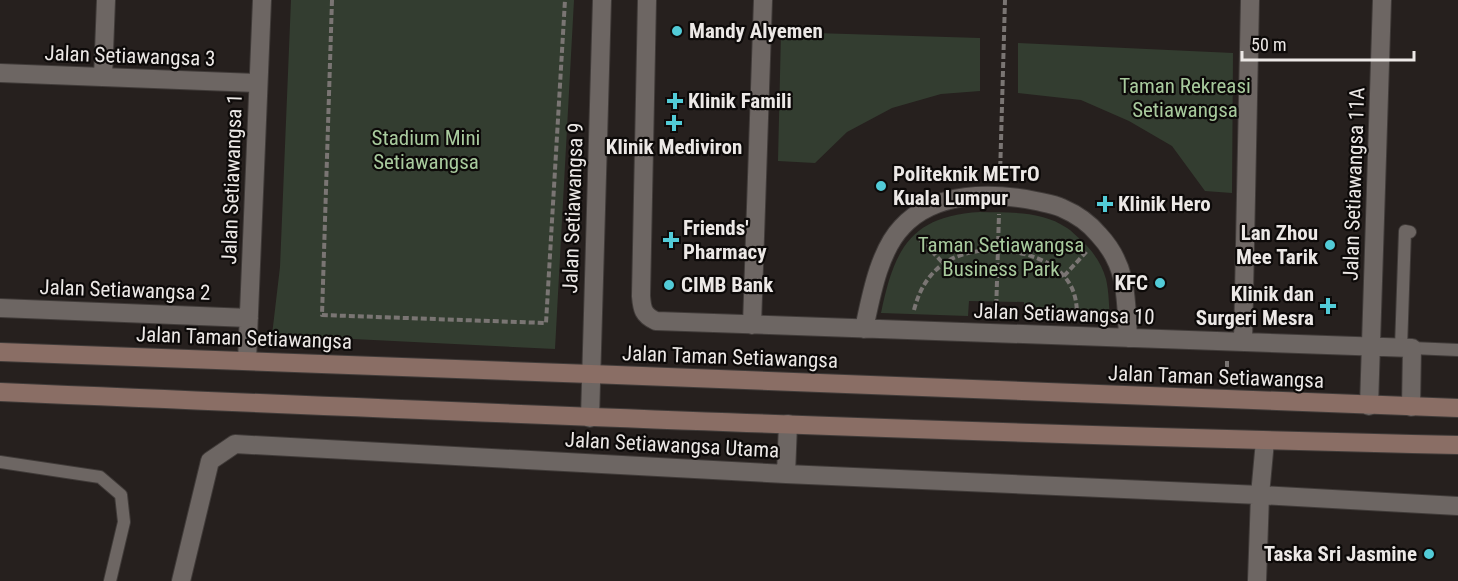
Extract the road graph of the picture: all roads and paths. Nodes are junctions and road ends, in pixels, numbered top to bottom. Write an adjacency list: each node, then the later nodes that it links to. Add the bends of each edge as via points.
1 (106, 0): 12 (street)
2 (262, 0): 13 (street, Jalan Setiawangsa 1)
3 (332, 0): 4 (path, via 322,315 546,322)
4 (565, 0)
5 (602, 0): 35 (street, Jalan Setiawangsa 9)
6 (646, 0): 24 (street, Jalan Setiawangsa 10, via 642,305 647,317 656,321)
7 (763, 0): 24 (street)
8 (1005, 0): 14 (path)
9 (1250, 0): 29 (street)
10 (1382, 0): 30 (street, Jalan Setiawangsa 11A)
11 (0, 73): 12 (street, Jalan Setiawangsa 3)
12 (103, 77): 13 (street, Jalan Setiawangsa 3)
13 (258, 83): 22 (street, Jalan Setiawangsa 1)
14 (1000, 196): 18 (path); 26 (street, via 956,198 935,204 902,227 883,257); 28 (street, via 1062,208 1100,235 1121,272 1128,308)
15 (911, 230): 19 (path)
16 (1410, 232): 31 (lane, via 1405,231)
17 (1094, 244): 20 (path)
18 (998, 250): 19 (path, via 961,254); 20 (path, via 1037,258); 27 (path)
19 (943, 263): 23 (path, via 924,284)
20 (1064, 276): 25 (path, via 1077,303)
21 (0, 308): 22 (street, Jalan Setiawangsa 2)
22 (249, 318): 34 (street, Jalan Setiawangsa 1)
23 (912, 319)
24 (752, 325): 26 (street, Jalan Setiawangsa 10)
25 (1077, 325)
26 (864, 329): 27 (street, Jalan Setiawangsa 10)
27 (996, 334): 28 (street, Jalan Setiawangsa 10)
28 (1128, 338): 29 (street, Jalan Setiawangsa 10)
29 (1243, 342): 30 (street, Jalan Setiawangsa 10)
30 (1371, 347): 31 (street, Jalan Setiawangsa 10); 37 (street, Jalan Setiawangsa 11A)
31 (1407, 348): 32 (lane); 38 (street)
32 (1458, 350)
33 (0, 352): 34 (main road, Jalan Taman Setiawangsa)
34 (248, 361): 35 (main road, Jalan Taman Setiawangsa)
35 (591, 374): 37 (main road, Jalan Taman Setiawangsa); 40 (street, Jalan Setiawangsa 9)
36 (0, 392): 40 (main road)
37 (1370, 406): 38 (main road, Jalan Taman Setiawangsa)
38 (1411, 407): 39 (main road, Jalan Taman Setiawangsa)
39 (1458, 408)
40 (590, 418): 41 (main road)
41 (788, 424): 42 (main road); 45 (street)
42 (1265, 441): 43 (main road); 46 (street)
43 (1458, 445)
44 (0, 462): 48 (lane, via 100,477 121,495 124,522)
45 (786, 474): 46 (street, Jalan Setiawangsa Utama); 49 (street, Jalan Setiawangsa Utama, via 235,444 210,461)
46 (1260, 495): 47 (street, Jalan Setiawangsa Utama); 50 (street)
47 (1458, 506)
48 (110, 581)
49 (181, 581)
50 (1257, 581)

